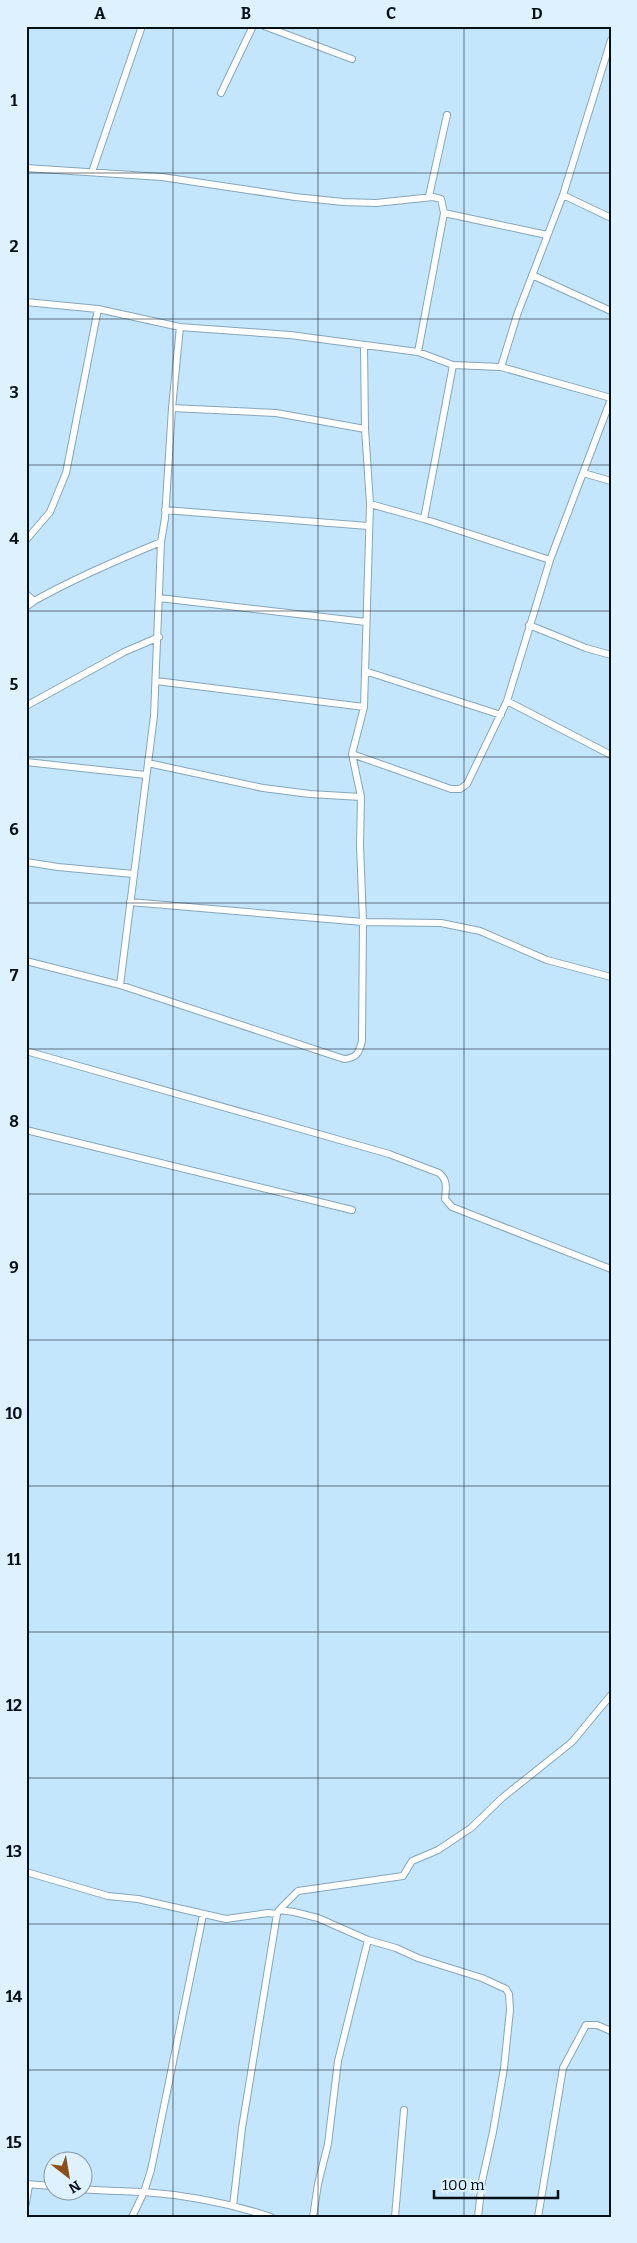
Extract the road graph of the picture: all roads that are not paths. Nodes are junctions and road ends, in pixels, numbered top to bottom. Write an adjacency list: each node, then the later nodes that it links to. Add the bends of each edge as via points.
1 (142, 26): 9 (street)
2 (253, 26): 6 (street)
3 (264, 26): 5 (street)
4 (611, 40): 11 (street)
5 (352, 59)
6 (221, 93)
7 (447, 115): 10 (street)
8 (26, 168): 9 (street)
9 (92, 172): 10 (street, via 162,177 343,202 376,203)
10 (429, 196): 12 (street, via 442,199)
11 (563, 196): 13 (street); 14 (street)
12 (444, 213): 14 (street); 21 (street)
13 (611, 218)
14 (547, 235): 15 (street)
15 (532, 275): 18 (street); 23 (street)
16 (26, 302): 17 (street)
17 (98, 309): 19 (street); 33 (street, via 66,473 50,512)
18 (611, 311)
19 (180, 326): 20 (street, via 290,335); 25 (street)
20 (364, 346): 21 (street); 26 (street)
21 (418, 352): 22 (street)
22 (453, 365): 23 (street); 31 (street)
23 (501, 367): 24 (street)
24 (611, 398): 27 (street)
25 (172, 408): 26 (street, via 276,413); 30 (street)
26 (365, 429): 29 (street)
27 (583, 473): 28 (street); 35 (street)
28 (611, 481)
29 (370, 504): 31 (street); 32 (street)
30 (166, 510): 32 (street); 34 (street)
31 (424, 519): 35 (street)
32 (368, 526): 40 (street)
33 (26, 540)
34 (161, 542): 37 (street); 38 (street, via 66,583)
35 (550, 560): 41 (street)
36 (26, 594): 38 (street)
37 (159, 598): 40 (street); 42 (street)
38 (34, 601): 39 (street)
39 (26, 607)
40 (366, 622): 44 (street)
41 (529, 625): 43 (street); 46 (street)
42 (159, 637): 45 (street); 47 (street, via 124,652)
43 (611, 655)
44 (365, 671): 48 (street); 49 (street)
45 (156, 680): 48 (street); 53 (street)
46 (507, 701): 49 (street); 51 (street)
47 (26, 706)
48 (364, 707): 50 (street)
49 (501, 715): 50 (street, via 467,784 460,789)
50 (352, 754): 55 (street)
51 (611, 755)
52 (26, 762): 54 (street)
53 (148, 763): 54 (street); 55 (street, via 263,788)
54 (146, 775): 57 (street)
55 (361, 797): 59 (street)
56 (26, 862): 57 (street)
57 (133, 874): 58 (street)
58 (130, 902): 59 (street); 62 (street)
59 (363, 922): 61 (street, via 442,923 480,931 547,960); 62 (street, via 362,1041 353,1058 344,1059)
60 (26, 961): 62 (street)
61 (611, 977)
62 (120, 985)
63 (26, 1051): 66 (street, via 389,1154 444,1177 445,1200 452,1207)
64 (26, 1130): 65 (street)
65 (352, 1210)
66 (611, 1269)
67 (611, 1695): 69 (street, via 572,1742 502,1798 471,1828 438,1850 412,1861 403,1876 298,1891)
68 (26, 1872): 70 (street, via 108,1896 138,1899)
69 (278, 1912): 70 (street, via 226,1919); 71 (street, via 318,1918); 79 (street, via 242,2128)
70 (203, 1915): 77 (street)
71 (368, 1940): 82 (street, via 338,2061 328,2144); 84 (street, via 482,1978 506,1989 509,1994 504,2068)
72 (611, 2031): 85 (street, via 597,2025 586,2025 563,2068)
73 (404, 2110): 83 (street)
74 (28, 2184): 75 (street); 78 (street)
75 (42, 2185)
76 (92, 2189): 77 (street)
77 (144, 2192): 79 (street); 80 (street)
78 (26, 2203)
79 (233, 2206): 81 (street)
80 (132, 2217)
81 (271, 2217)
82 (313, 2217)
83 (395, 2217)
84 (478, 2217)
85 (538, 2217)

